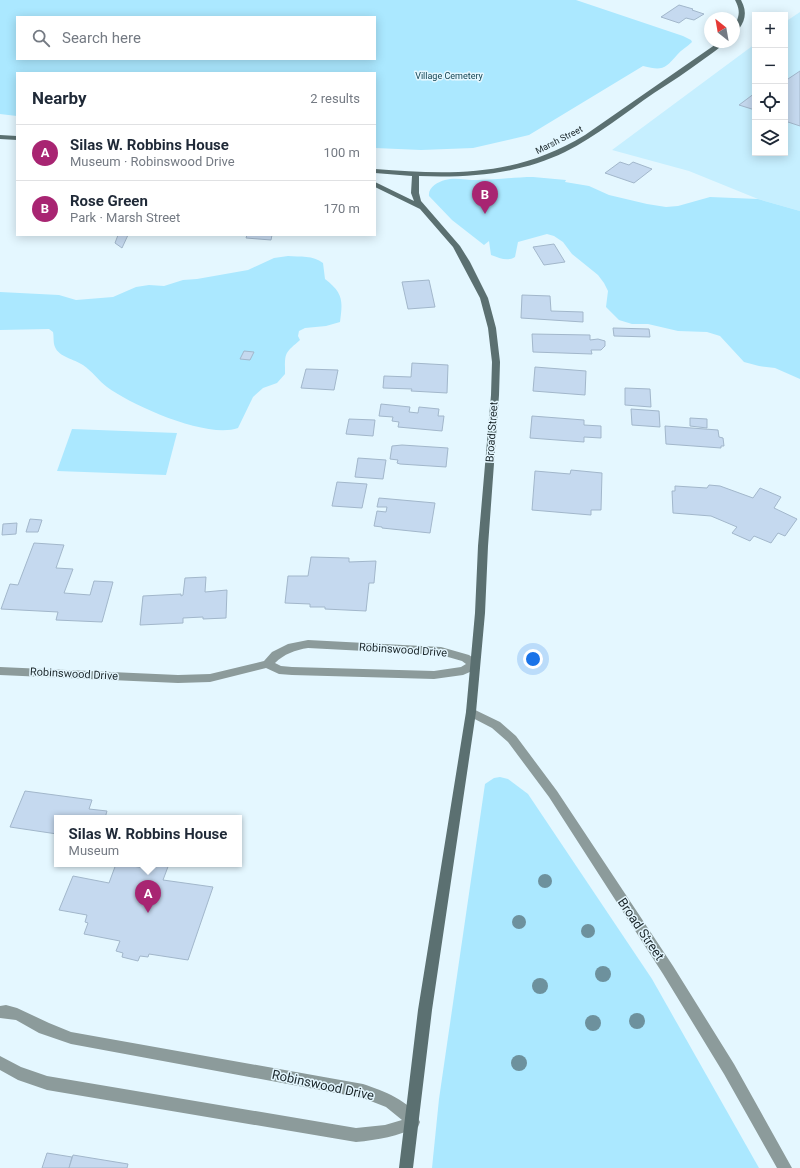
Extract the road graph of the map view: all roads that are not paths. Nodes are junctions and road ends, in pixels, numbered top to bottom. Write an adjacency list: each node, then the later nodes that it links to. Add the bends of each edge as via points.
1 (738, 0): 2 (street, via 743,11)
2 (740, 24)
3 (714, 48): 7 (street, Marsh Street, via 603,126 554,155 499,171)
4 (0, 137): 5 (street)
5 (16, 138)
6 (376, 171): 7 (street, Marsh Street)
7 (416, 174): 9 (street, Broad Street, via 415,193)
8 (376, 184): 9 (street, via 412,202)
9 (426, 212): 11 (street, Broad Street, via 456,246 475,280 488,312 495,345 495,395)
10 (267, 664): 11 (street, Robinswood Drive, via 279,670 292,671 434,675 463,671); 11 (street, Robinswood Drive, via 276,654 308,644 441,651 466,658); 12 (street, Robinswood Drive, via 230,674 194,679)
11 (475, 665): 13 (street, Broad Street)
12 (0, 671)
13 (471, 712): 16 (street, Broad Street, via 425,1010); 18 (street, Broad Street, via 496,725 512,739 553,794 668,970)
14 (0, 1012): 16 (street, Robinswood Drive, via 18,1015 44,1029 71,1038 363,1091 389,1100)
15 (0, 1063): 16 (street, via 18,1073 47,1082 356,1135 382,1133)
16 (413, 1122): 17 (street, Broad Street)
17 (406, 1168)
18 (785, 1168)

